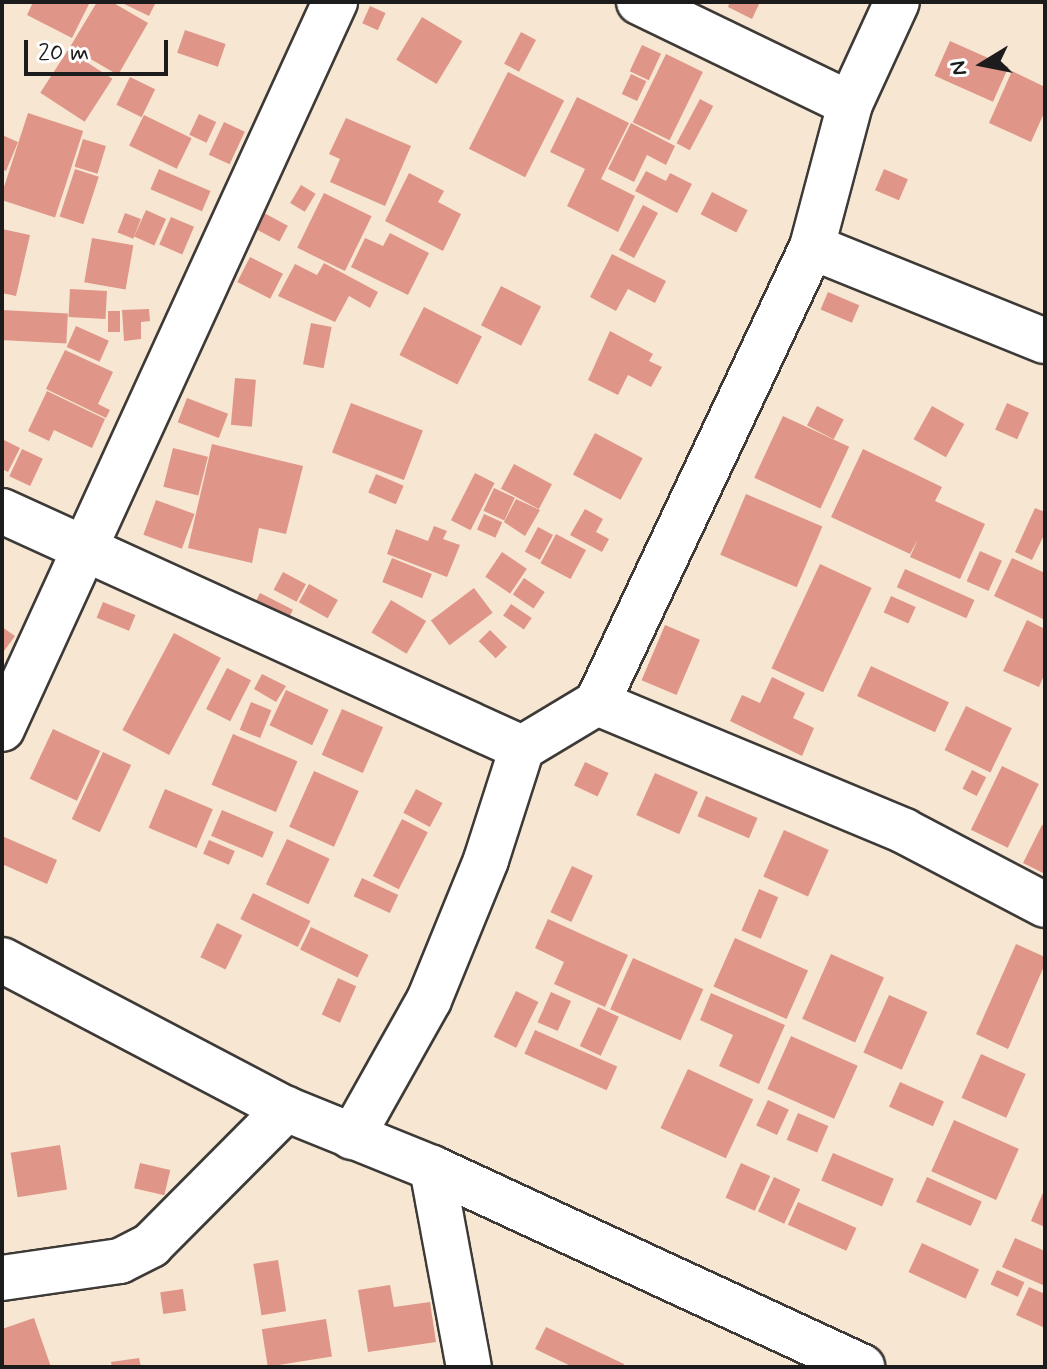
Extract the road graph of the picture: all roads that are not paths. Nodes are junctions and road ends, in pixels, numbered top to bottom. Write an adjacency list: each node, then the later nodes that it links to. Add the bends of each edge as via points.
1 (335, 2): 8 (street)
2 (639, 2): 4 (street)
3 (897, 2): 4 (street)
4 (850, 104): 5 (street)
5 (812, 247): 6 (street); 9 (street)
6 (1045, 341)
7 (2, 511): 8 (street)
8 (83, 549): 10 (street); 11 (street)
9 (597, 703): 11 (street); 12 (street, via 904,831)
10 (2, 729)
11 (522, 748): 15 (street, via 486,860 429,1000)
12 (1045, 905)
13 (2, 960): 14 (street)
14 (286, 1109): 15 (street); 17 (street, via 151,1245 120,1261)
15 (352, 1137): 16 (street)
16 (432, 1168): 18 (street); 19 (street)
17 (2, 1278)
18 (469, 1367)
19 (862, 1367)

